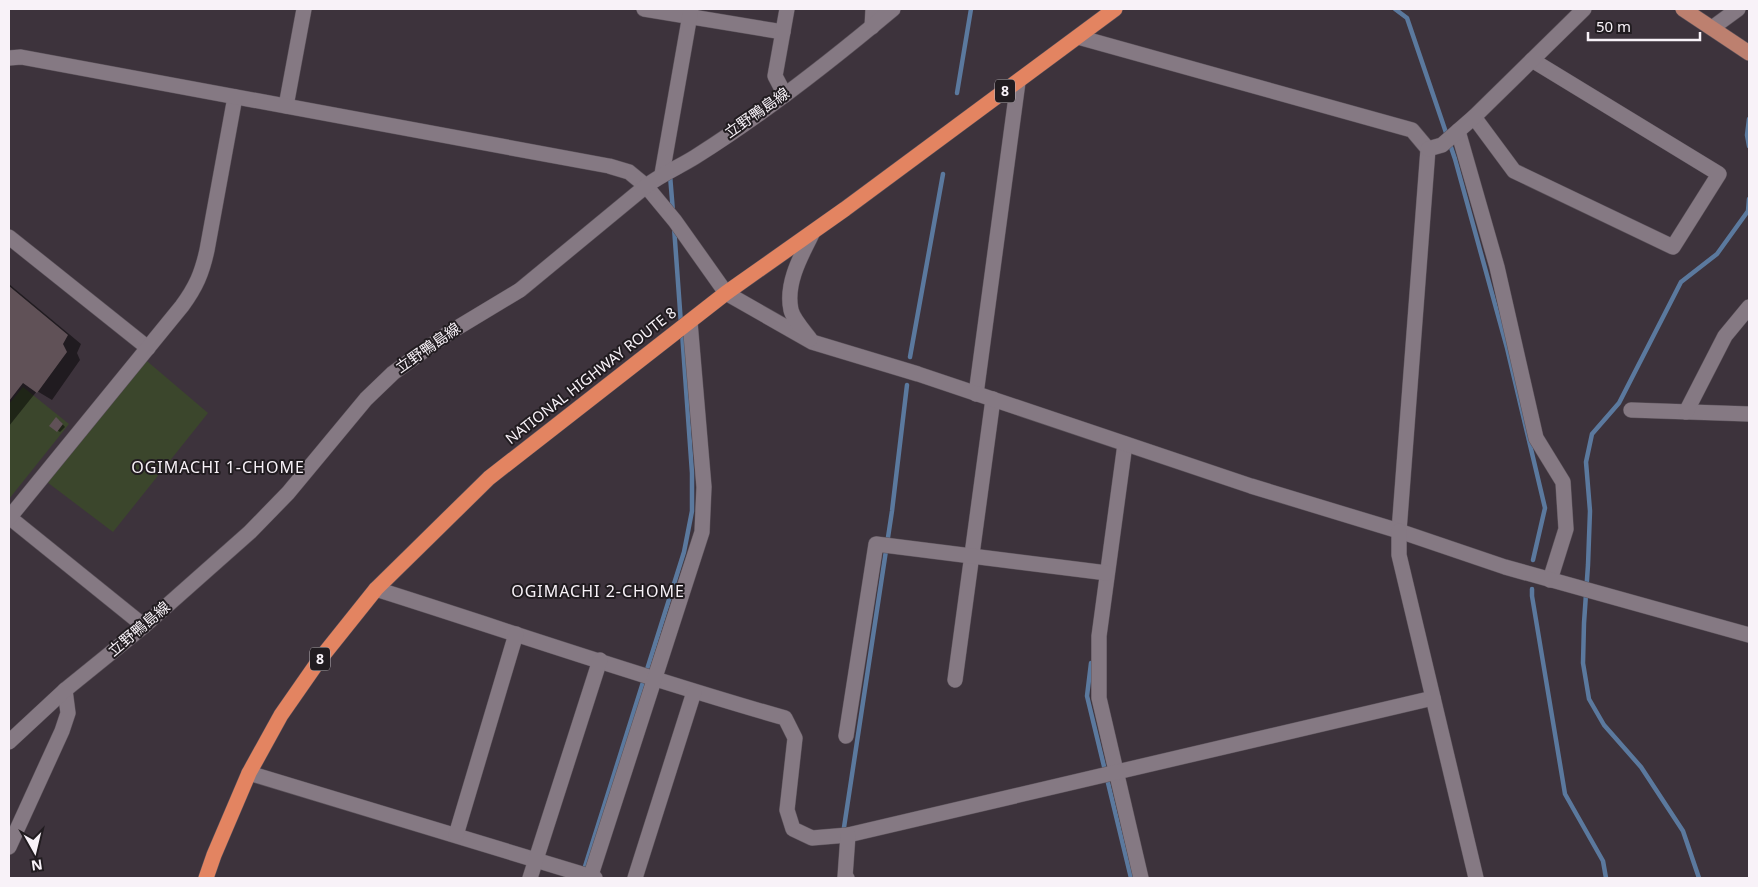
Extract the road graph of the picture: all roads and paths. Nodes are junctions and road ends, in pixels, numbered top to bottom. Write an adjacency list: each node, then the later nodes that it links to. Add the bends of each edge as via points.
1 (304, 9): 21 (street)
2 (644, 9): 10 (street)
3 (787, 9): 13 (street)
4 (873, 9): 11 (street)
5 (894, 9): 11 (street, 立野鴨島線)
6 (1116, 9): 14 (highway, NATIONAL HIGHWAY ROUTE 8 / 8)
7 (1683, 9): 12 (main road)
8 (1738, 9): 12 (street)
9 (1579, 10): 17 (street)
10 (694, 16): 13 (street); 25 (street)
11 (872, 27): 19 (street, 立野鴨島線)
12 (1712, 28): 15 (main road)
13 (783, 32): 19 (street, via 775,76)
14 (1078, 38): 18 (highway, NATIONAL HIGHWAY ROUTE 8 / 8); 24 (street, via 1412,130)
15 (1749, 53)
16 (9, 58): 20 (street, via 21,57)
17 (1532, 60): 22 (street); 22 (street, via 1719,174 1673,247 1514,171)
18 (1018, 82): 27 (highway, NATIONAL HIGHWAY ROUTE 8 / 8); 34 (street)
19 (785, 94): 25 (street, 立野鴨島線, via 694,157)
20 (235, 97): 21 (street); 33 (street, via 202,272 191,294)
21 (286, 106): 26 (street, via 609,166 629,172)
22 (1474, 117): 23 (street)
23 (1458, 131): 24 (street, via 1442,145); 44 (street, via 1497,267 1536,438 1563,482 1566,529)
24 (1428, 149): 41 (street)
25 (662, 174): 26 (street, 立野鴨島線)
26 (646, 186): 29 (street); 46 (street, 立野鴨島線, via 520,290 447,334 393,373 250,532)
27 (813, 232): 29 (highway, NATIONAL HIGHWAY ROUTE 8 / 8); 32 (street, via 799,261 790,299 791,311)
28 (9, 237): 33 (street)
29 (726, 294): 31 (highway, NATIONAL HIGHWAY ROUTE 8 / 8); 32 (street)
30 (1748, 310): 37 (street, via 1726,336)
31 (690, 322): 45 (highway, NATIONAL HIGHWAY ROUTE 8 / 8, via 489,478); 50 (street, via 704,487 702,532)
32 (812, 342): 34 (street)
33 (148, 348): 40 (street)
34 (976, 394): 35 (street)
35 (993, 399): 39 (street); 42 (street)
36 (1631, 410): 37 (street)
37 (1686, 412): 38 (street)
38 (1749, 414)
39 (1125, 444): 41 (street); 43 (street)
40 (9, 518): 46 (street)
41 (1400, 531): 44 (street); 54 (street, via 1399,555)
42 (972, 556): 43 (street); 51 (street); 55 (street, via 876,544)
43 (1108, 573): 58 (street, via 1099,636 1099,698)
44 (1550, 580): 48 (street)
45 (376, 589): 47 (street); 57 (highway, NATIONAL HIGHWAY ROUTE 8 / 8, via 320,659 281,716)
46 (144, 626): 52 (street, 立野鴨島線)
47 (516, 634): 49 (street); 59 (street)
48 (1749, 635)
49 (600, 660): 50 (street); 62 (street)
50 (654, 679): 53 (street); 65 (street)
51 (955, 680)
52 (65, 690): 56 (street, 立野鴨島線); 61 (street, via 68,713 62,731)
53 (694, 692): 60 (street, via 785,718 795,738 787,810 793,829 812,838); 66 (street)
54 (1433, 698): 58 (street); 69 (street)
55 (846, 736)
56 (9, 742)
57 (249, 773): 59 (street); 63 (highway, NATIONAL HIGHWAY ROUTE 8 / 8)
58 (1109, 774): 60 (street); 68 (street)
59 (456, 835): 62 (street)
60 (848, 835): 67 (street)
61 (9, 847)
62 (536, 860): 64 (street); 65 (street)
63 (206, 878)
64 (530, 878)
65 (592, 878)
66 (635, 878)
67 (846, 878)
68 (1141, 878)
69 (1476, 878)

